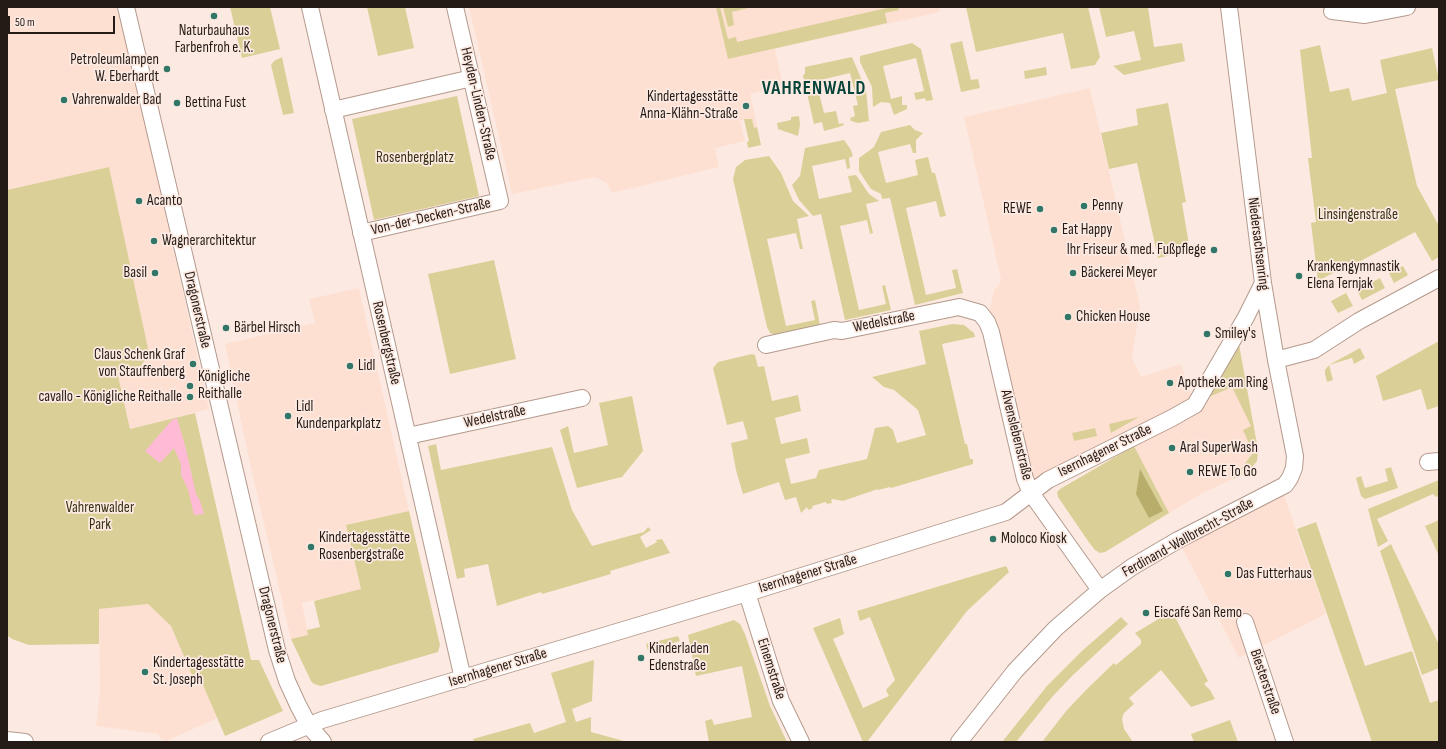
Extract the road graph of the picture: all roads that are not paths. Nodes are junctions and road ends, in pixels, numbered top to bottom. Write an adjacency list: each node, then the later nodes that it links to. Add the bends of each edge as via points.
1 (126, 7): 24 (street, Dragonerstraße, via 277,650 287,681)
2 (310, 7): 8 (street, Rosenbergstraße)
3 (455, 7): 7 (street, Heyden-Linden-Straße)
4 (1229, 7): 12 (street, Niedersachsenring)
5 (1407, 7): 6 (street, via 1365,15)
6 (1332, 11)
7 (472, 78): 8 (street); 9 (street, Heyden-Linden-Straße)
8 (333, 110): 10 (street, Rosenbergstraße)
9 (500, 201): 10 (street, Von-der-Decken-Straße)
10 (362, 233): 17 (street, Rosenbergstraße)
11 (1439, 278): 15 (street, via 1359,321 1314,350)
12 (1263, 283): 15 (street, Niedersachsenring); 19 (street, Isernhagener Straße, via 1195,405 1048,480)
13 (991, 332): 14 (street, Wedelstraße, via 980,313 960,307); 19 (street, Alvenslebenstraße, via 1026,479)
14 (766, 345)
15 (1276, 360): 18 (street, Niedersachsenring, via 1295,456)
16 (582, 398): 17 (street, Wedelstraße)
17 (408, 436): 23 (street, Rosenbergstraße)
18 (1290, 478): 20 (street, Ferdinand-Wallbrecht-Straße, via 1285,485 1178,540)
19 (1032, 493): 20 (street, Alvenslebenstraße); 21 (street, Isernhagener Straße, via 1006,512)
20 (1100, 590): 30 (street, Ferdinand-Wallbrecht-Straße, via 1056,628 1020,666)
21 (747, 593): 23 (street, Isernhagener Straße); 29 (street, Einemstraße, via 781,701)
22 (1245, 622): 31 (street, Biesterstraße)
23 (463, 678): 24 (street, Isernhagener Straße)
24 (309, 726): 27 (street, Isernhagener Straße); 28 (street, Dragonerstraße)
25 (7, 740): 26 (street)
26 (25, 742)
27 (269, 742)
28 (323, 742)
29 (801, 742)
30 (959, 742)
31 (1285, 742)

